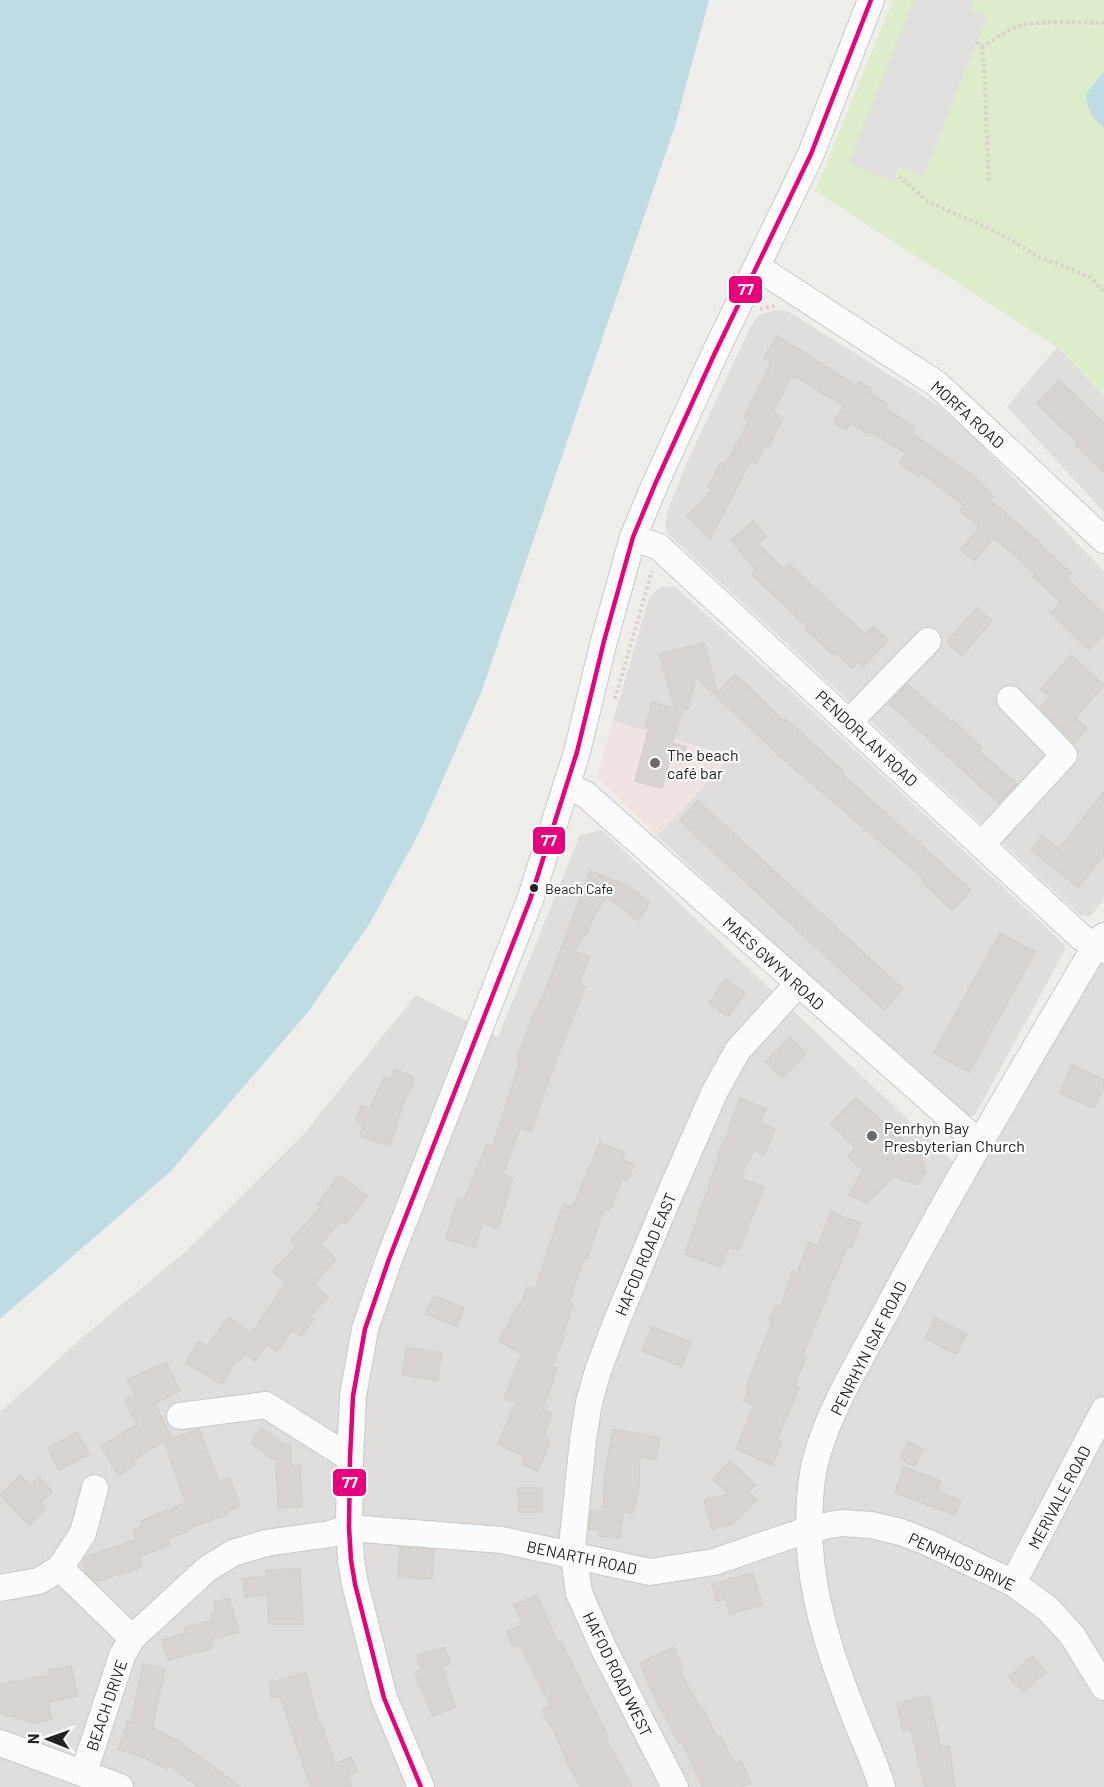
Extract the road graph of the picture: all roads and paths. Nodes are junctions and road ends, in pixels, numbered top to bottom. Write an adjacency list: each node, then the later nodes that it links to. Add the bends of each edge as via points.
1 (871, 0): 7 (street, via 811,154)
2 (1104, 23): 4 (path, via 1023,25)
3 (977, 42): 4 (path)
4 (982, 47): 6 (path)
5 (899, 176): 8 (path, via 927,201 1040,257 1090,277)
6 (989, 182)
7 (757, 267): 11 (street); 12 (street, MORFA ROAD, via 937,384)
8 (1104, 292)
9 (781, 306): 10 (path)
10 (757, 312)
11 (633, 537): 13 (street, PENDORLAN ROAD); 18 (street)
12 (1104, 540)
13 (659, 548): 16 (path); 17 (street, PENDORLAN ROAD)
14 (928, 641): 17 (street)
15 (1010, 699): 19 (street, via 1064,755)
16 (614, 704)
17 (849, 722): 19 (street, PENDORLAN ROAD)
18 (566, 786): 21 (street, MAES GWYN ROAD, via 585,794); 25 (street, via 530,900 365,1329 353,1396)
19 (982, 844): 20 (street, PENDORLAN ROAD, via 1081,938)
20 (1101, 944): 22 (street, PENRHYN ISAF ROAD)
21 (798, 984): 22 (street, MAES GWYN ROAD); 29 (street, HAFOD ROAD EAST, via 738,1050 715,1091 612,1334 589,1402)
22 (979, 1143): 28 (street, PENRHYN ISAF ROAD, via 834,1411 817,1455)
23 (1104, 1410): 31 (street, MERIVALE ROAD)
24 (180, 1416): 25 (street, via 266,1405)
25 (350, 1458): 27 (street)
26 (95, 1488): 30 (street, via 83,1533)
27 (349, 1528): 29 (street, BENARTH ROAD, via 502,1540); 33 (street, BEACH DRIVE, via 233,1553 207,1569); 38 (street, via 355,1584 384,1698)
28 (810, 1529): 29 (street, BENARTH ROAD, via 714,1562 650,1572); 31 (street, PENRHOS DRIVE, via 841,1523 901,1532); 40 (street, PENRHYN ISAF ROAD, via 811,1562 834,1663)
29 (573, 1556): 39 (street, HAFOD ROAD WEST, via 579,1593)
30 (60, 1568): 32 (street, via 39,1581); 33 (street, BEACH DRIVE)
31 (1013, 1583): 34 (street, PENRHOS DRIVE, via 1048,1609 1072,1635)
32 (0, 1588)
33 (132, 1638): 36 (street, BEACH DRIVE, via 122,1656)
34 (1102, 1679)
35 (0, 1743): 36 (street)
36 (84, 1772): 37 (street)
37 (120, 1787)
38 (421, 1787)
39 (675, 1787)
40 (882, 1787)

